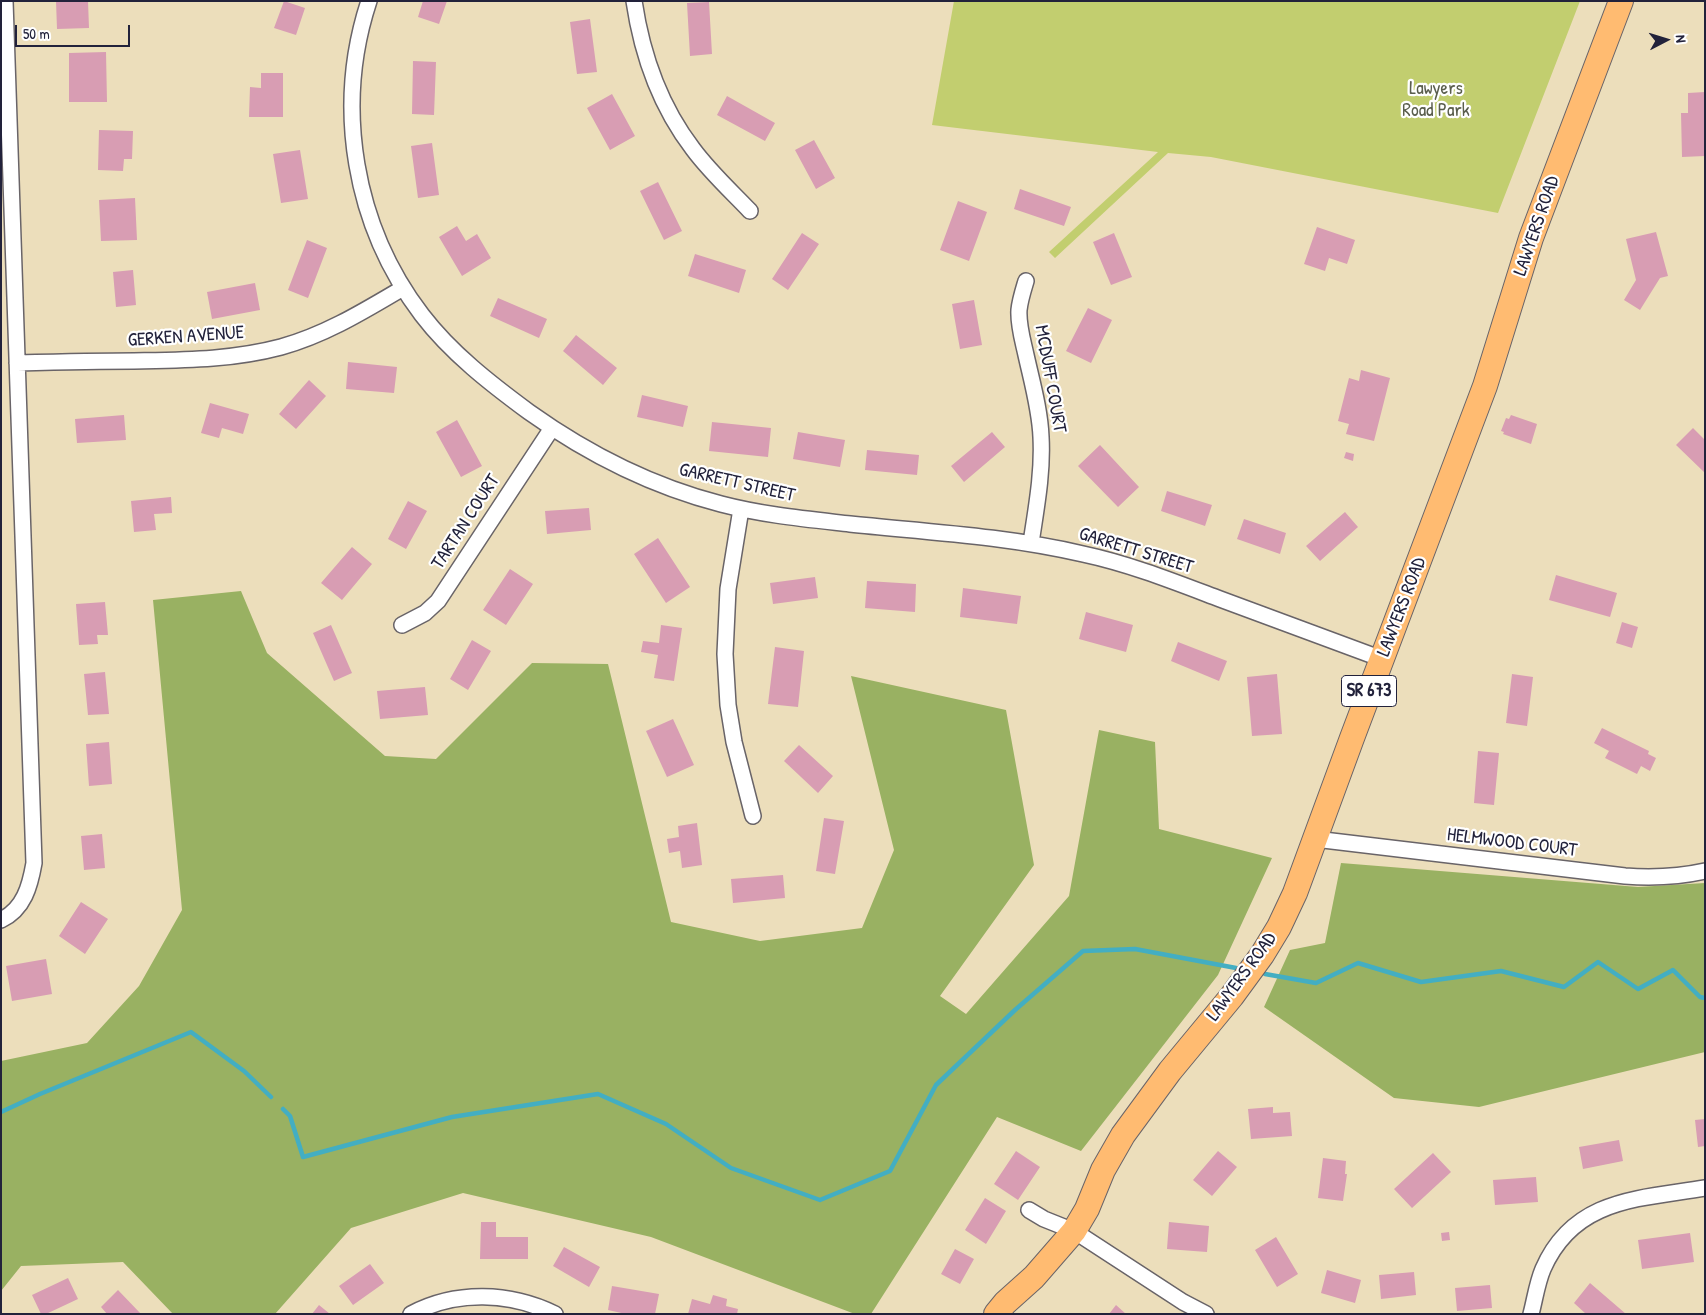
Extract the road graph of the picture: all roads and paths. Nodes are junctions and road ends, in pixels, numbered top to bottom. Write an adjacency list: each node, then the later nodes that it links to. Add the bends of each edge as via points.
1 (6, 1): 8 (street)
2 (369, 1): 7 (street, GARRETT STREET, via 356,50 352,86 354,154 371,222)
3 (634, 1): 5 (street, via 647,61 674,121 692,149)
4 (1621, 1): 14 (main road, LAWYERS ROAD / SR 673, via 1531,238 1485,386)
5 (750, 212)
6 (1026, 281): 12 (street, MCDUFF COURT, via 1020,304 1020,329 1042,438)
7 (403, 288): 9 (street, GERKEN AVENUE, via 314,336 239,356 207,360); 10 (street, GARRETT STREET, via 437,333 474,368)
8 (8, 299): 9 (street)
9 (17, 363): 18 (street, via 34,856 25,897 18,908)
10 (552, 428): 11 (street, GARRETT STREET, via 627,471 670,488); 13 (street, TARTAN COURT, via 438,601 425,613)
11 (741, 509): 12 (street, GARRETT STREET, via 785,517); 15 (street, via 728,589 725,654 734,742)
12 (1031, 543): 14 (street, GARRETT STREET, via 1133,568)
13 (402, 625)
14 (1382, 659): 16 (main road, LAWYERS ROAD / SR 673)
15 (753, 816)
16 (1315, 839): 17 (street, HELMWOOD COURT, via 1624,876 1655,878); 21 (main road, LAWYERS ROAD / SR 673, via 1295,893 1262,955 1170,1070 1123,1135)
17 (1705, 871)
18 (1, 920)
19 (1705, 1188): 26 (street, via 1620,1202 1583,1219 1553,1250 1540,1274)
20 (1028, 1210): 21 (street)
21 (1074, 1231): 24 (main road, LAWYERS ROAD / SR 673); 25 (street)
22 (411, 1314): 23 (street, via 448,1300 484,1297 517,1300)
23 (555, 1314)
24 (996, 1314)
25 (1206, 1314)
26 (1531, 1314)

